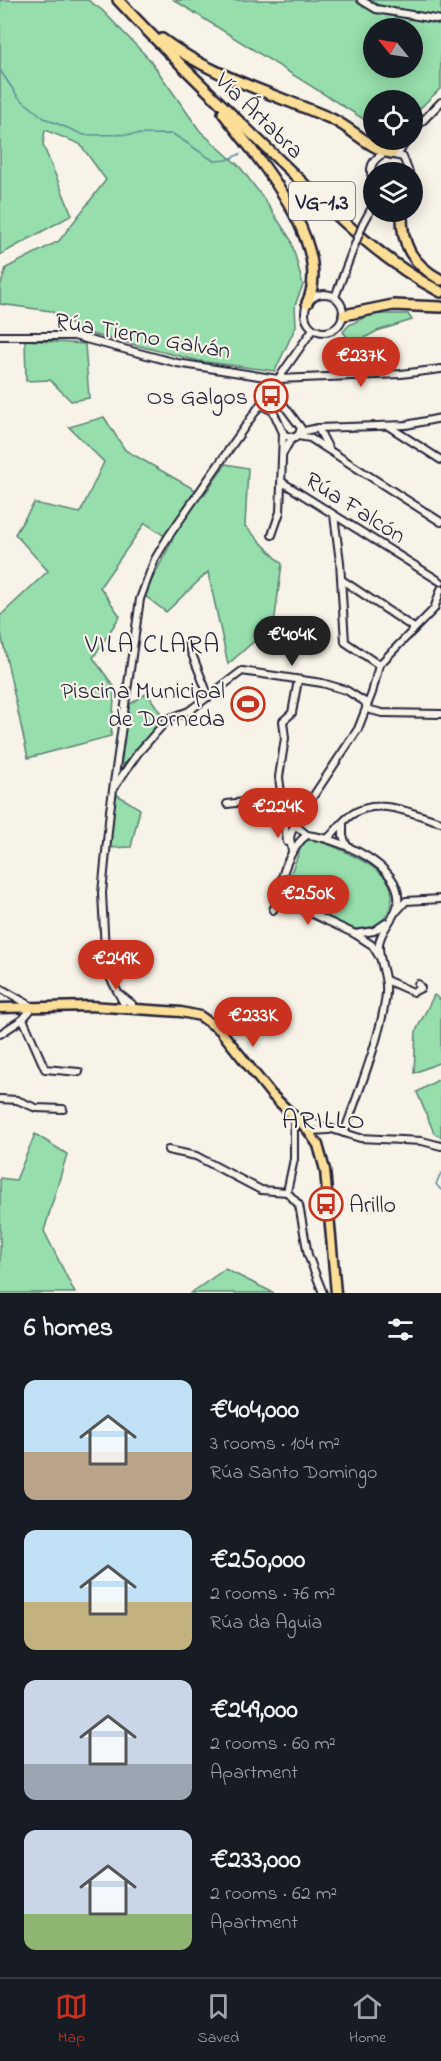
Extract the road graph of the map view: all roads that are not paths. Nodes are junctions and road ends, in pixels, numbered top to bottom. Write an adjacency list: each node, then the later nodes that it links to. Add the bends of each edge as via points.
1 (361, 0): 3 (street, via 376,9)
2 (120, 2): 4 (highway, Vía Ártabra / VG-1.3); 8 (highway, via 153,33 197,63 334,120 381,151)
3 (441, 20)
4 (213, 99): 14 (highway, Vía Ártabra / VG-1.3, via 353,230); 16 (highway, via 282,192 305,238 314,282)
5 (441, 102): 6 (street)
6 (423, 121)
7 (398, 150): 8 (street)
8 (395, 153): 9 (street, via 385,153); 10 (street)
9 (373, 162)
10 (406, 162)
11 (364, 222): 15 (street, bridge)
12 (402, 222): 13 (highway, via 411,258)
13 (441, 280)
14 (441, 292)
15 (335, 297): 16 (street, via 320,294); 18 (street)
16 (307, 303): 19 (street, via 306,320)
17 (441, 307): 18 (highway, via 393,305)
18 (344, 315): 19 (street, via 339,326 330,332)
19 (313, 329): 22 (street)
20 (0, 336): 22 (street, Rúa Tierno Galván, via 74,336 177,363)
21 (441, 369): 22 (street, Rúa Tierno Galván)
22 (278, 379): 23 (street); 28 (street, via 283,404)
23 (260, 405): 29 (street, via 273,411); 50 (street, via 168,537 145,582)
24 (441, 418): 25 (street)
25 (388, 426): 27 (street); 33 (street)
26 (316, 428): 27 (street); 28 (street); 30 (street)
27 (337, 428): 30 (street)
28 (298, 430): 29 (street, via 289,438); 29 (street, via 286,422); 31 (street); 32 (street)
29 (283, 431): 31 (street)
30 (325, 442): 32 (street)
31 (282, 457): 34 (street)
32 (339, 457): 36 (street)
33 (441, 460)
34 (282, 482): 35 (street, Rúa Falcón); 38 (street, via 280,512)
35 (334, 515): 37 (street, Rúa Falcón); 39 (street)
36 (441, 522)
37 (349, 525): 39 (street); 41 (street, Rúa Falcón)
38 (272, 535)
39 (337, 536): 40 (street)
40 (342, 580): 43 (street); 45 (street, via 345,642)
41 (441, 582)
42 (441, 589): 43 (street, via 434,609)
43 (414, 628): 45 (street)
44 (188, 644): 47 (street)
45 (379, 665): 48 (street)
46 (298, 680): 47 (street, via 242,671); 48 (street, via 346,690 365,702); 51 (street, via 292,713 283,721)
47 (209, 697): 50 (street, via 168,719)
48 (367, 709): 49 (street, via 391,714); 56 (street, via 358,729)
49 (441, 714)
50 (113, 789): 74 (street, via 102,893 106,969 112,987)
51 (279, 798): 52 (street); 53 (street)
52 (227, 804)
53 (282, 815): 56 (street); 60 (street)
54 (343, 822): 55 (street, via 370,806 393,807); 58 (street); 59 (street)
55 (441, 822)
56 (294, 825): 57 (street); 60 (street)
57 (307, 835): 58 (street); 60 (street, via 297,842)
58 (328, 838): 59 (street)
59 (347, 846): 61 (street, via 383,868)
60 (291, 854): 62 (street)
61 (398, 888): 63 (street); 66 (street, via 398,905)
62 (280, 894): 65 (street); 67 (street, via 287,902)
63 (418, 899): 64 (street); 66 (street, via 406,901)
64 (441, 899)
65 (273, 910)
66 (392, 917): 67 (street, via 374,931); 68 (street)
67 (355, 934): 69 (street)
68 (379, 941): 69 (street, via 372,938); 70 (street)
69 (370, 944): 70 (street)
70 (380, 958): 71 (street)
71 (386, 980): 72 (street, via 413,992 421,988); 86 (street, via 381,1021)
72 (418, 984)
73 (0, 988): 75 (street)
74 (126, 1005): 75 (main road); 82 (main road, via 189,1013 207,1020 225,1035)
75 (33, 1007): 76 (main road); 77 (street)
76 (0, 1008)
77 (23, 1019): 78 (street); 79 (street, via 45,1070)
78 (0, 1034)
79 (79, 1072)
80 (0, 1099): 81 (street, via 17,1100 36,1108)
81 (63, 1109)
82 (294, 1117): 83 (street); 84 (main road); 89 (street, via 294,1159)
83 (314, 1122): 84 (street, via 310,1123); 85 (street)
84 (311, 1130): 85 (street); 91 (main road, via 325,1170)
85 (335, 1130): 86 (street)
86 (344, 1133): 87 (street)
87 (441, 1146)
88 (168, 1150): 89 (street, via 196,1156 261,1190)
89 (287, 1192): 90 (street, via 300,1205 308,1255)
90 (322, 1293)
91 (336, 1293)

